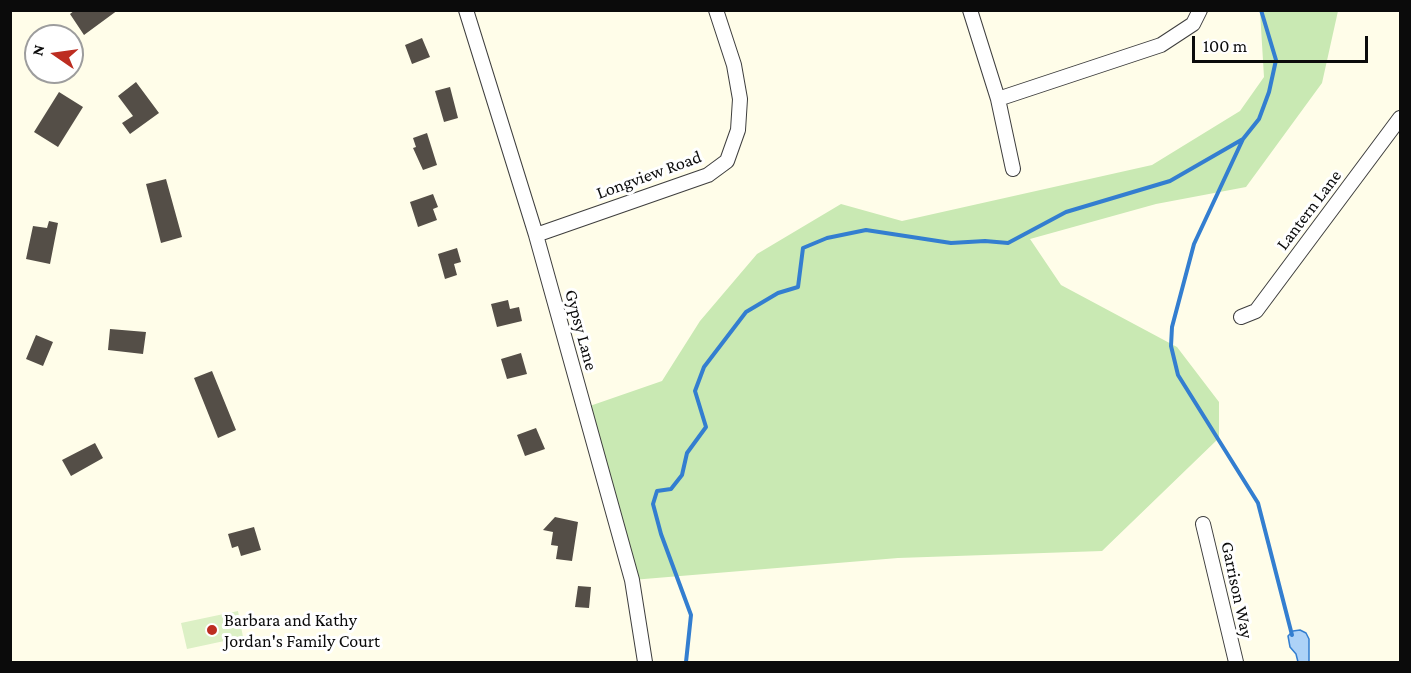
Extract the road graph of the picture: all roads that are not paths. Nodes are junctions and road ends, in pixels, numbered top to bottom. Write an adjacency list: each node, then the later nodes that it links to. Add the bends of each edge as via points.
1 (466, 10): 8 (street, Gypsy Lane)
2 (716, 10): 8 (street, Longview Road, via 734,64 740,99 738,130 727,161 708,175)
3 (970, 10): 5 (street)
4 (1200, 10): 5 (street, via 1193,24 1161,45)
5 (998, 99): 7 (street)
6 (1401, 118): 9 (street, Lantern Lane, via 1256,311)
7 (1013, 169)
8 (536, 235): 11 (street, Gypsy Lane, via 632,580)
9 (1241, 317)
10 (1203, 524): 12 (street, Garrison Way)
11 (645, 663)
12 (1236, 663)

